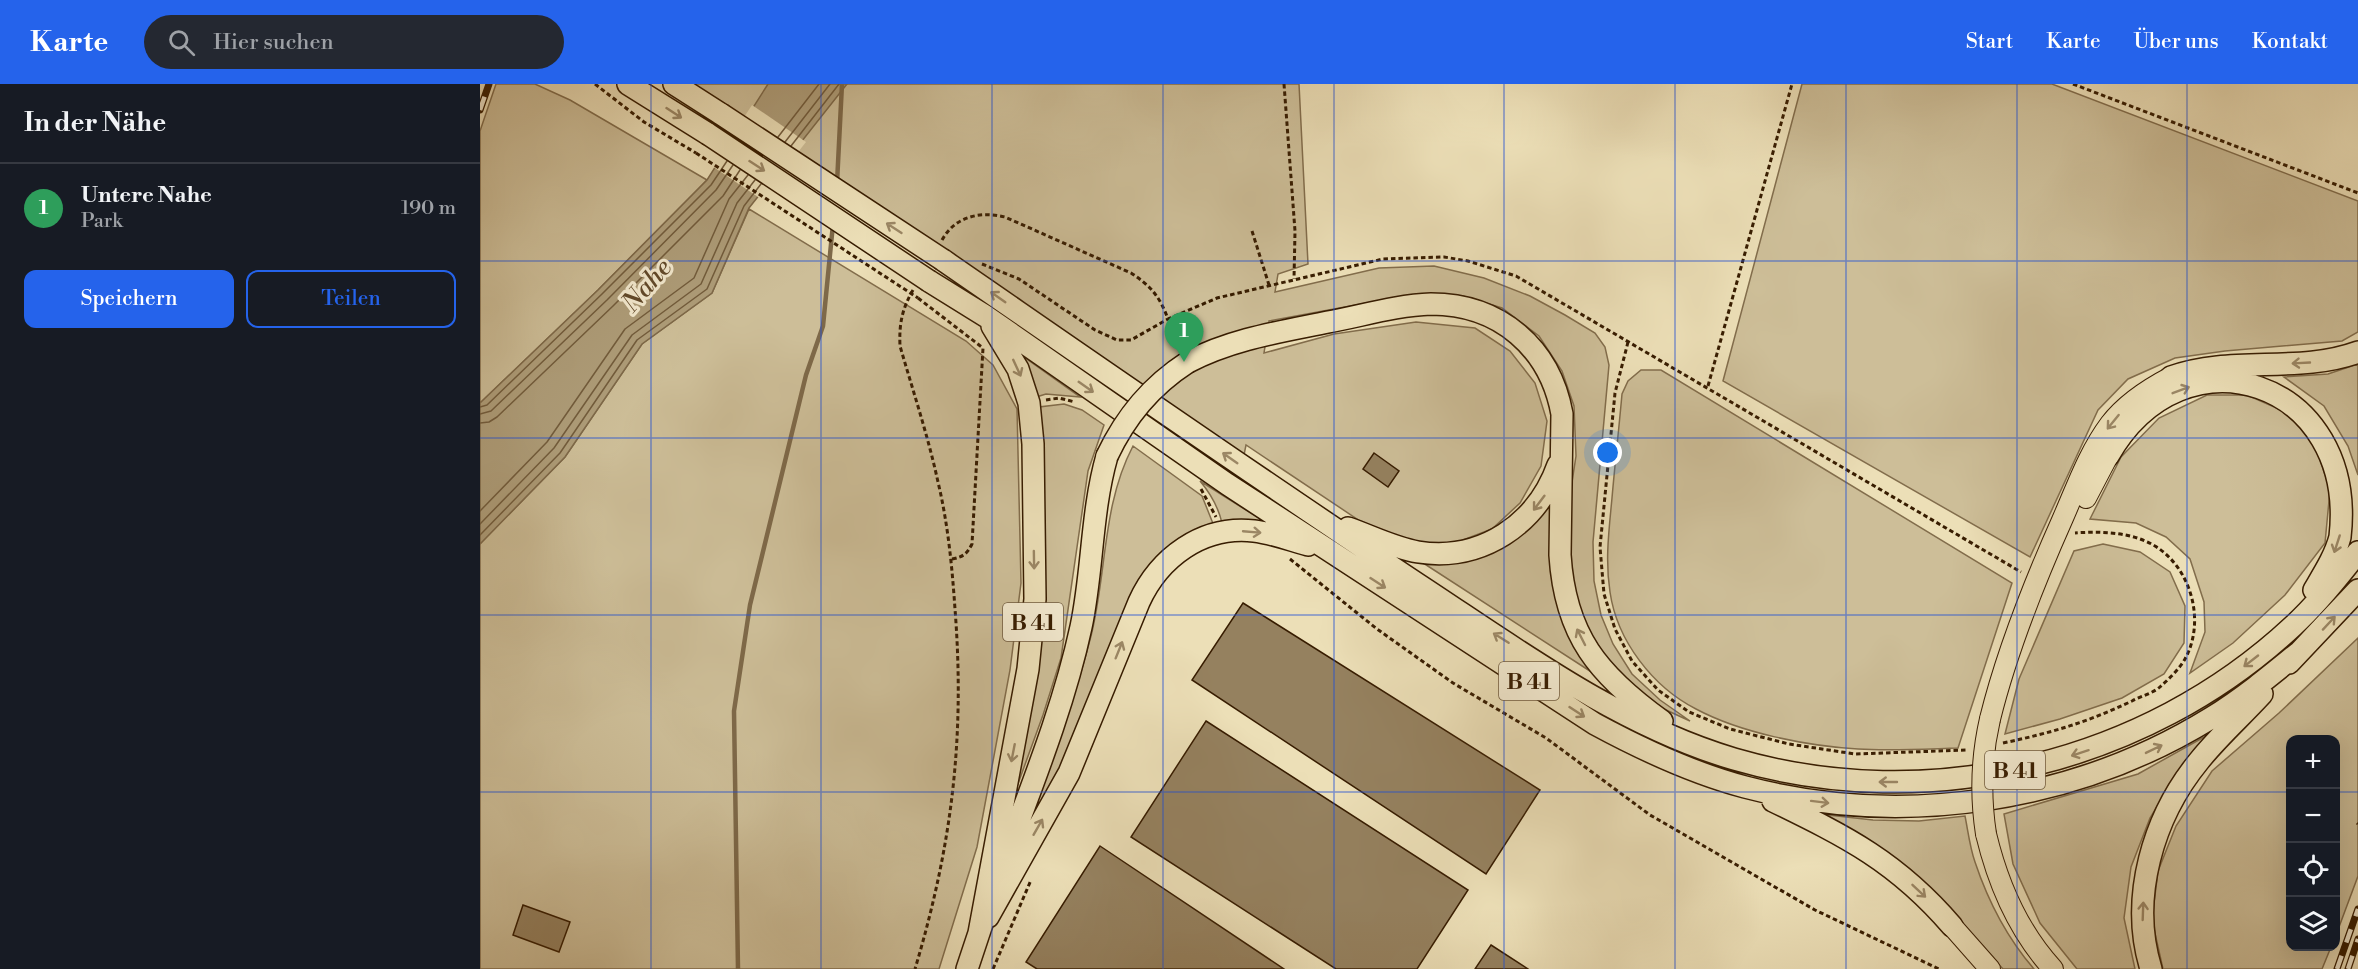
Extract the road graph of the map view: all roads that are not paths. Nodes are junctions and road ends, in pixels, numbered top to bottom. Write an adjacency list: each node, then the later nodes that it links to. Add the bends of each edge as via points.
1 (628, 84): 3 (highway, B 41, one-way to 3, bridge, via 708,134 920,289)
2 (674, 84): 8 (highway, B 41, one-way to 2, bridge, via 942,250)
3 (987, 317): 9 (highway, B 41, one-way to 9); 18 (highway, B 41, one-way to 18, via 1018,369 1029,403 1035,598 1028,669)
4 (2358, 352): 5 (highway, B 41, one-way to 5, via 2320,361 2207,367)
5 (2171, 377): 14 (main road, B 41, one-way to 14, via 2131,402 2103,435 2035,580)
6 (1563, 429): 8 (highway, one-way to 8, via 1559,464 1544,496 1521,523 1478,548 1447,554 1417,551); 15 (highway, one-way to 6, via 1615,685 1578,633 1560,565); 18 (highway, B 41, bridge, via 1555,384 1531,345 1507,326 1463,308 1433,304 1391,309 1232,343 1171,373 1142,400 1107,456 1073,662)
7 (2108, 456): 12 (highway, B 41, one-way to 12, via 2125,429 2148,407 2196,385 2247,382 2277,392 2303,408 2324,432 2338,460 2345,492 2340,538); 14 (main road, B 41)
8 (1313, 515): 15 (highway, B 41, one-way to 8, via 1603,702)
9 (1329, 552): 16 (highway, B 41, one-way to 16, via 1595,724 1639,748); 18 (highway, B 41, one-way to 9, via 1069,773 1139,602 1163,564 1197,541 1237,531 1266,533)
10 (2358, 552): 12 (highway, B 41)
11 (2358, 590): 13 (highway, B 41, one-way to 11)
12 (2296, 624): 15 (highway, B 41, one-way to 15, via 2243,668 2166,716 2092,749 2024,768 1951,780 1851,780 1769,768)
13 (2298, 653): 16 (highway, B 41, one-way to 13, via 1809,800 1878,807 1957,804 2048,788 2116,766 2180,736 2241,699); 22 (highway, B 41, one-way to 13, via 2143,904 2149,863 2162,823 2199,761)
14 (2003, 674): 21 (main road, B 41, bridge, via 1985,740 1981,782 1986,834 2014,913)
15 (1699, 747)
16 (1742, 787): 17 (highway, one-way to 17, via 1844,836 1882,860 1920,891)
17 (1952, 926): 20 (main road)
18 (979, 933): 19 (highway)
19 (967, 969)
20 (1990, 969)
21 (2053, 969)
22 (2151, 969)

